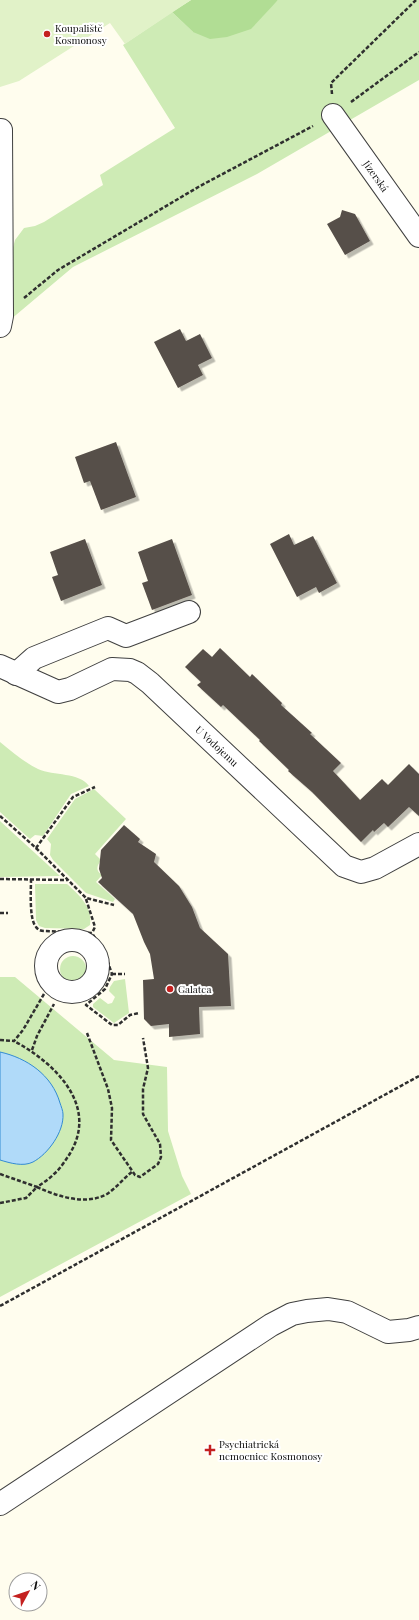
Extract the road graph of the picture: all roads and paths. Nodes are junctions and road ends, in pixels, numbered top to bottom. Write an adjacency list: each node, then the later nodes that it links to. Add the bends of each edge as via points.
1 (416, 0): 3 (path, via 331,83)
2 (419, 52): 3 (path)
3 (333, 115): 5 (street, Jizerská); 6 (path, via 200,186 58,270)
4 (1, 130): 6 (street)
5 (419, 236)
6 (1, 321)
7 (189, 612): 8 (street, via 126,636 108,628)
8 (8, 670): 11 (street, U Vodojemu, via 58,692 112,669 121,668 137,673 344,866 361,872 375,868)
9 (95, 787): 12 (path, via 73,797)
10 (0, 816): 12 (path)
11 (419, 844)
12 (36, 848): 15 (path)
13 (0, 879): 14 (path)
14 (31, 879): 15 (path); 20 (path, via 33,922 39,930)
15 (68, 880): 16 (path)
16 (86, 898): 17 (path); 20 (path, via 95,927)
17 (114, 905)
18 (0, 913): 19 (path)
19 (8, 913)
20 (92, 933): 21 (path, via 105,954)
21 (112, 974): 22 (path); 25 (path, via 105,989 86,1004 112,1024 118,1025 130,1015)
22 (125, 974)
23 (44, 994): 29 (path)
24 (54, 1004): 30 (path)
25 (139, 1013)
26 (87, 1033): 32 (path, via 108,1089 112,1108 111,1140)
27 (143, 1038): 32 (path, via 148,1068 142,1089 144,1114 160,1144 161,1157 158,1164 140,1177)
28 (0, 1040): 29 (path)
29 (14, 1041): 30 (path)
30 (32, 1050): 34 (path, via 66,1082 80,1124 74,1147 63,1164 55,1174)
31 (419, 1076): 36 (path)
32 (133, 1171): 34 (path, via 100,1197 63,1197)
33 (0, 1174): 34 (path)
34 (37, 1187): 35 (path, via 26,1198)
35 (0, 1203)
36 (0, 1306)
37 (419, 1327): 38 (street, via 388,1332 347,1312 328,1309 292,1314 271,1325)
38 (0, 1504)

